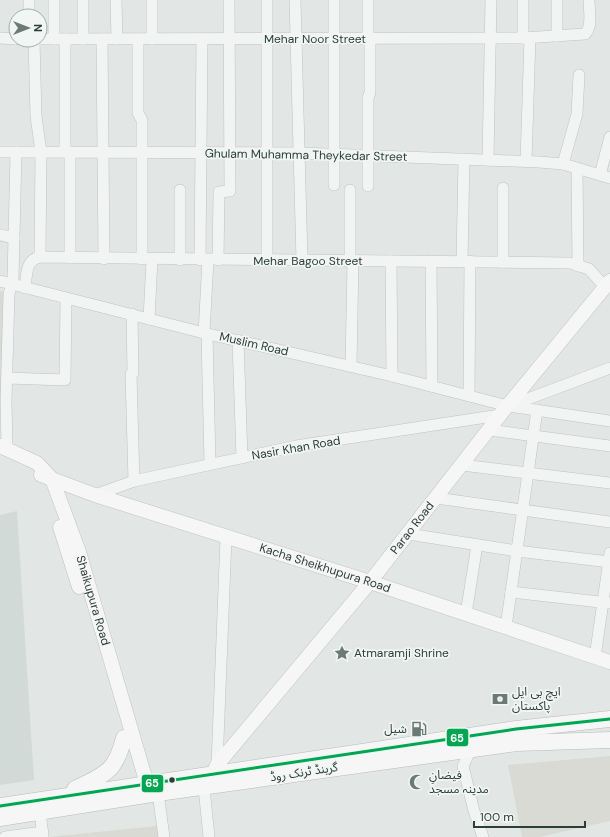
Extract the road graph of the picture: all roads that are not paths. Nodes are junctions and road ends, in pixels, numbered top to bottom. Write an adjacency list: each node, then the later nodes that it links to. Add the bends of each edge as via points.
1 (54, 0): 18 (street)
2 (83, 0): 19 (street)
3 (116, 0): 21 (street)
4 (152, 0): 24 (street)
5 (230, 0): 26 (street)
6 (267, 0): 27 (street)
7 (295, 0): 28 (street)
8 (334, 0): 29 (street)
9 (368, 0): 23 (street)
10 (491, 0): 15 (street)
11 (523, 0): 16 (street)
12 (557, 0): 14 (street)
13 (588, 0): 14 (street, Mehar Noor Street, via 588,31 585,34)
14 (557, 36): 16 (street, Mehar Noor Street)
15 (490, 38): 16 (street, Mehar Noor Street); 23 (street, Mehar Noor Street); 46 (street)
16 (527, 38): 47 (street)
17 (48, 39): 18 (street, Mehar Noor Street)
18 (59, 39): 19 (street, Mehar Noor Street); 36 (street)
19 (83, 39): 20 (street, Mehar Noor Street)
20 (102, 39): 21 (street, Mehar Noor Street); 37 (street)
21 (116, 39): 22 (street, Mehar Noor Street)
22 (138, 39): 24 (street, Mehar Noor Street); 38 (street, via 138,113 142,120)
23 (370, 39): 29 (street, Mehar Noor Street); 44 (street)
24 (152, 40): 25 (street, Mehar Noor Street)
25 (202, 40): 26 (street, Mehar Noor Street); 39 (street)
26 (230, 40): 27 (street, Mehar Noor Street); 40 (street)
27 (267, 40): 28 (street, Mehar Noor Street); 41 (street)
28 (295, 40): 29 (street, Mehar Noor Street); 42 (street)
29 (335, 40): 43 (street)
30 (34, 48): 35 (street, via 36,116)
31 (579, 75): 48 (street, via 578,114)
32 (610, 137): 50 (street)
33 (0, 152): 34 (street, Ghulam Muhamma Theykedar Street)
34 (16, 152): 35 (street, Ghulam Muhamma Theykedar Street); 57 (street)
35 (41, 152): 36 (street, Ghulam Muhamma Theykedar Street); 58 (street)
36 (68, 152): 37 (street, Ghulam Muhamma Theykedar Street); 59 (street)
37 (103, 152): 38 (street, Ghulam Muhamma Theykedar Street); 60 (street)
38 (142, 152): 39 (street, Ghulam Muhamma Theykedar Street); 61 (street)
39 (201, 153): 40 (street, Ghulam Muhamma Theykedar Street); 63 (street)
40 (229, 153): 41 (street, Ghulam Muhamma Theykedar Street); 63 (street, via 230,191 219,192)
41 (268, 153): 42 (street, Ghulam Muhamma Theykedar Street); 64 (street)
42 (300, 153): 43 (street, Ghulam Muhamma Theykedar Street); 65 (street)
43 (334, 155): 44 (street, Ghulam Muhamma Theykedar Street); 51 (street)
44 (368, 156): 45 (street, Ghulam Muhamma Theykedar Street); 52 (street)
45 (464, 160): 46 (street, Ghulam Muhamma Theykedar Street); 69 (street)
46 (488, 160): 47 (street, Ghulam Muhamma Theykedar Street)
47 (526, 162): 48 (street, Ghulam Muhamma Theykedar Street)
48 (563, 164): 49 (street, Ghulam Muhamma Theykedar Street)
49 (578, 168): 50 (street, Ghulam Muhamma Theykedar Street); 71 (street)
50 (605, 177)
51 (334, 185)
52 (368, 186)
53 (503, 188): 70 (street)
54 (180, 190): 62 (street)
55 (350, 190): 66 (street)
56 (0, 236): 57 (street)
57 (14, 238): 73 (street)
58 (40, 257): 59 (street, Mehar Bagoo Street); 75 (street, via 29,262)
59 (70, 258): 60 (street, Mehar Bagoo Street)
60 (104, 259): 61 (street, Mehar Bagoo Street)
61 (147, 260): 62 (street, Mehar Bagoo Street); 78 (street)
62 (180, 260): 63 (street, Mehar Bagoo Street)
63 (209, 260): 64 (street, Mehar Bagoo Street); 79 (street)
64 (267, 261): 65 (street, Mehar Bagoo Street)
65 (302, 261): 66 (street, Mehar Bagoo Street)
66 (351, 261): 67 (street, Mehar Bagoo Street); 81 (street)
67 (391, 261): 68 (street, Mehar Bagoo Street); 83 (street)
68 (431, 261): 69 (street, Mehar Bagoo Street); 85 (street)
69 (466, 261): 70 (street, Mehar Bagoo Street); 86 (street)
70 (503, 262): 71 (street, Mehar Bagoo Street, via 570,263)
71 (578, 266): 74 (street, Mehar Bagoo Street, via 589,269)
72 (0, 281): 73 (street, Muslim Road)
73 (12, 284): 75 (street, Muslim Road); 84 (street, via 9,294)
74 (608, 284): 88 (main road, Parao Road)
75 (25, 288): 76 (street, Muslim Road)
76 (66, 298): 77 (street, Muslim Road); 84 (street, via 65,380)
77 (132, 314): 78 (street, Muslim Road); 99 (street)
78 (149, 319): 79 (street, Muslim Road)
79 (206, 333): 80 (street, Muslim Road); 95 (street)
80 (238, 340): 81 (street, Muslim Road); 94 (street)
81 (351, 366): 83 (street, Muslim Road)
82 (610, 368): 88 (street)
83 (392, 376): 85 (street, Muslim Road)
84 (7, 378): 93 (street)
85 (432, 386): 86 (street, Muslim Road)
86 (469, 396): 88 (street, Muslim Road)
87 (537, 410): 88 (street); 89 (street); 91 (street)
88 (504, 411): 90 (main road, Parao Road); 94 (street, Nasir Khan Road, via 296,446)
89 (610, 421)
90 (489, 430): 91 (street); 96 (main road, Parao Road)
91 (533, 435): 92 (street); 97 (street)
92 (610, 446)
93 (2, 449): 98 (main road, Shaikupura Road, via 38,463)
94 (242, 458): 95 (street, Nasir Khan Road)
95 (210, 464): 99 (street, Nasir Khan Road)
96 (462, 465): 97 (street); 102 (main road, Parao Road)
97 (528, 473): 100 (street); 103 (street)
98 (46, 477): 101 (main road, Kacha Sheikhupura Road); 119 (main road, Shaikupura Road, via 46,484 88,613); 126 (main road, Shaikupura Road, via 78,552)
99 (134, 481): 101 (street, Nasir Khan Road)
100 (610, 483)
101 (95, 495): 106 (main road, Kacha Sheikhupura Road)
102 (436, 498): 103 (street); 105 (main road, Parao Road)
103 (523, 511): 104 (street); 108 (street)
104 (610, 522)
105 (408, 534): 107 (street); 110 (main road, Parao Road)
106 (226, 538): 110 (main road, Kacha Sheikhupura Road); 125 (street)
107 (477, 545): 108 (street); 113 (street)
108 (517, 551): 109 (street); 111 (street)
109 (610, 559): 112 (street)
110 (370, 582): 113 (main road, Kacha Sheikhupura Road); 125 (main road, Parao Road)
111 (511, 592): 112 (street); 114 (street)
112 (606, 602): 115 (street)
113 (466, 614): 114 (main road, Kacha Sheikhupura Road)
114 (506, 627): 115 (main road, Kacha Sheikhupura Road)
115 (595, 657): 116 (main road, Kacha Sheikhupura Road)
116 (610, 662)
117 (610, 719): 118 (highway, گرینڈ ٹرنک روڈ)
118 (548, 725): 121 (highway); 125 (highway, گرینڈ ٹرنک روڈ)
119 (124, 738): 126 (main road, Shaikupura Road); 128 (highway, via 113,767 102,776)
120 (610, 740): 121 (highway, گرینڈ ٹرنک روڈ)
121 (549, 742): 122 (highway, گرینڈ ٹرنک روڈ, via 517,742)
122 (471, 749): 123 (highway, گرینڈ ٹرنک روڈ); 124 (street)
123 (444, 753): 124 (street); 127 (highway, گرینڈ ٹرنک روڈ)
124 (463, 766): 135 (street)
125 (215, 770): 126 (highway, گرینڈ ٹرنک روڈ)
126 (147, 787): 127 (highway, گرینڈ ٹرنک روڈ); 128 (highway, گرینڈ ٹرنک روڈ); 128 (highway, گرینڈ ٹرنک روڈ); 133 (street)
127 (204, 788): 134 (street)
128 (50, 804): 129 (highway, گرینڈ ٹرنک روڈ); 130 (highway, گرینڈ ٹرنک روڈ); 131 (street)
129 (0, 806)
130 (6, 817): 132 (street)
131 (43, 834): 132 (street)
132 (12, 837)
133 (164, 837)
134 (209, 837)
135 (483, 837)

